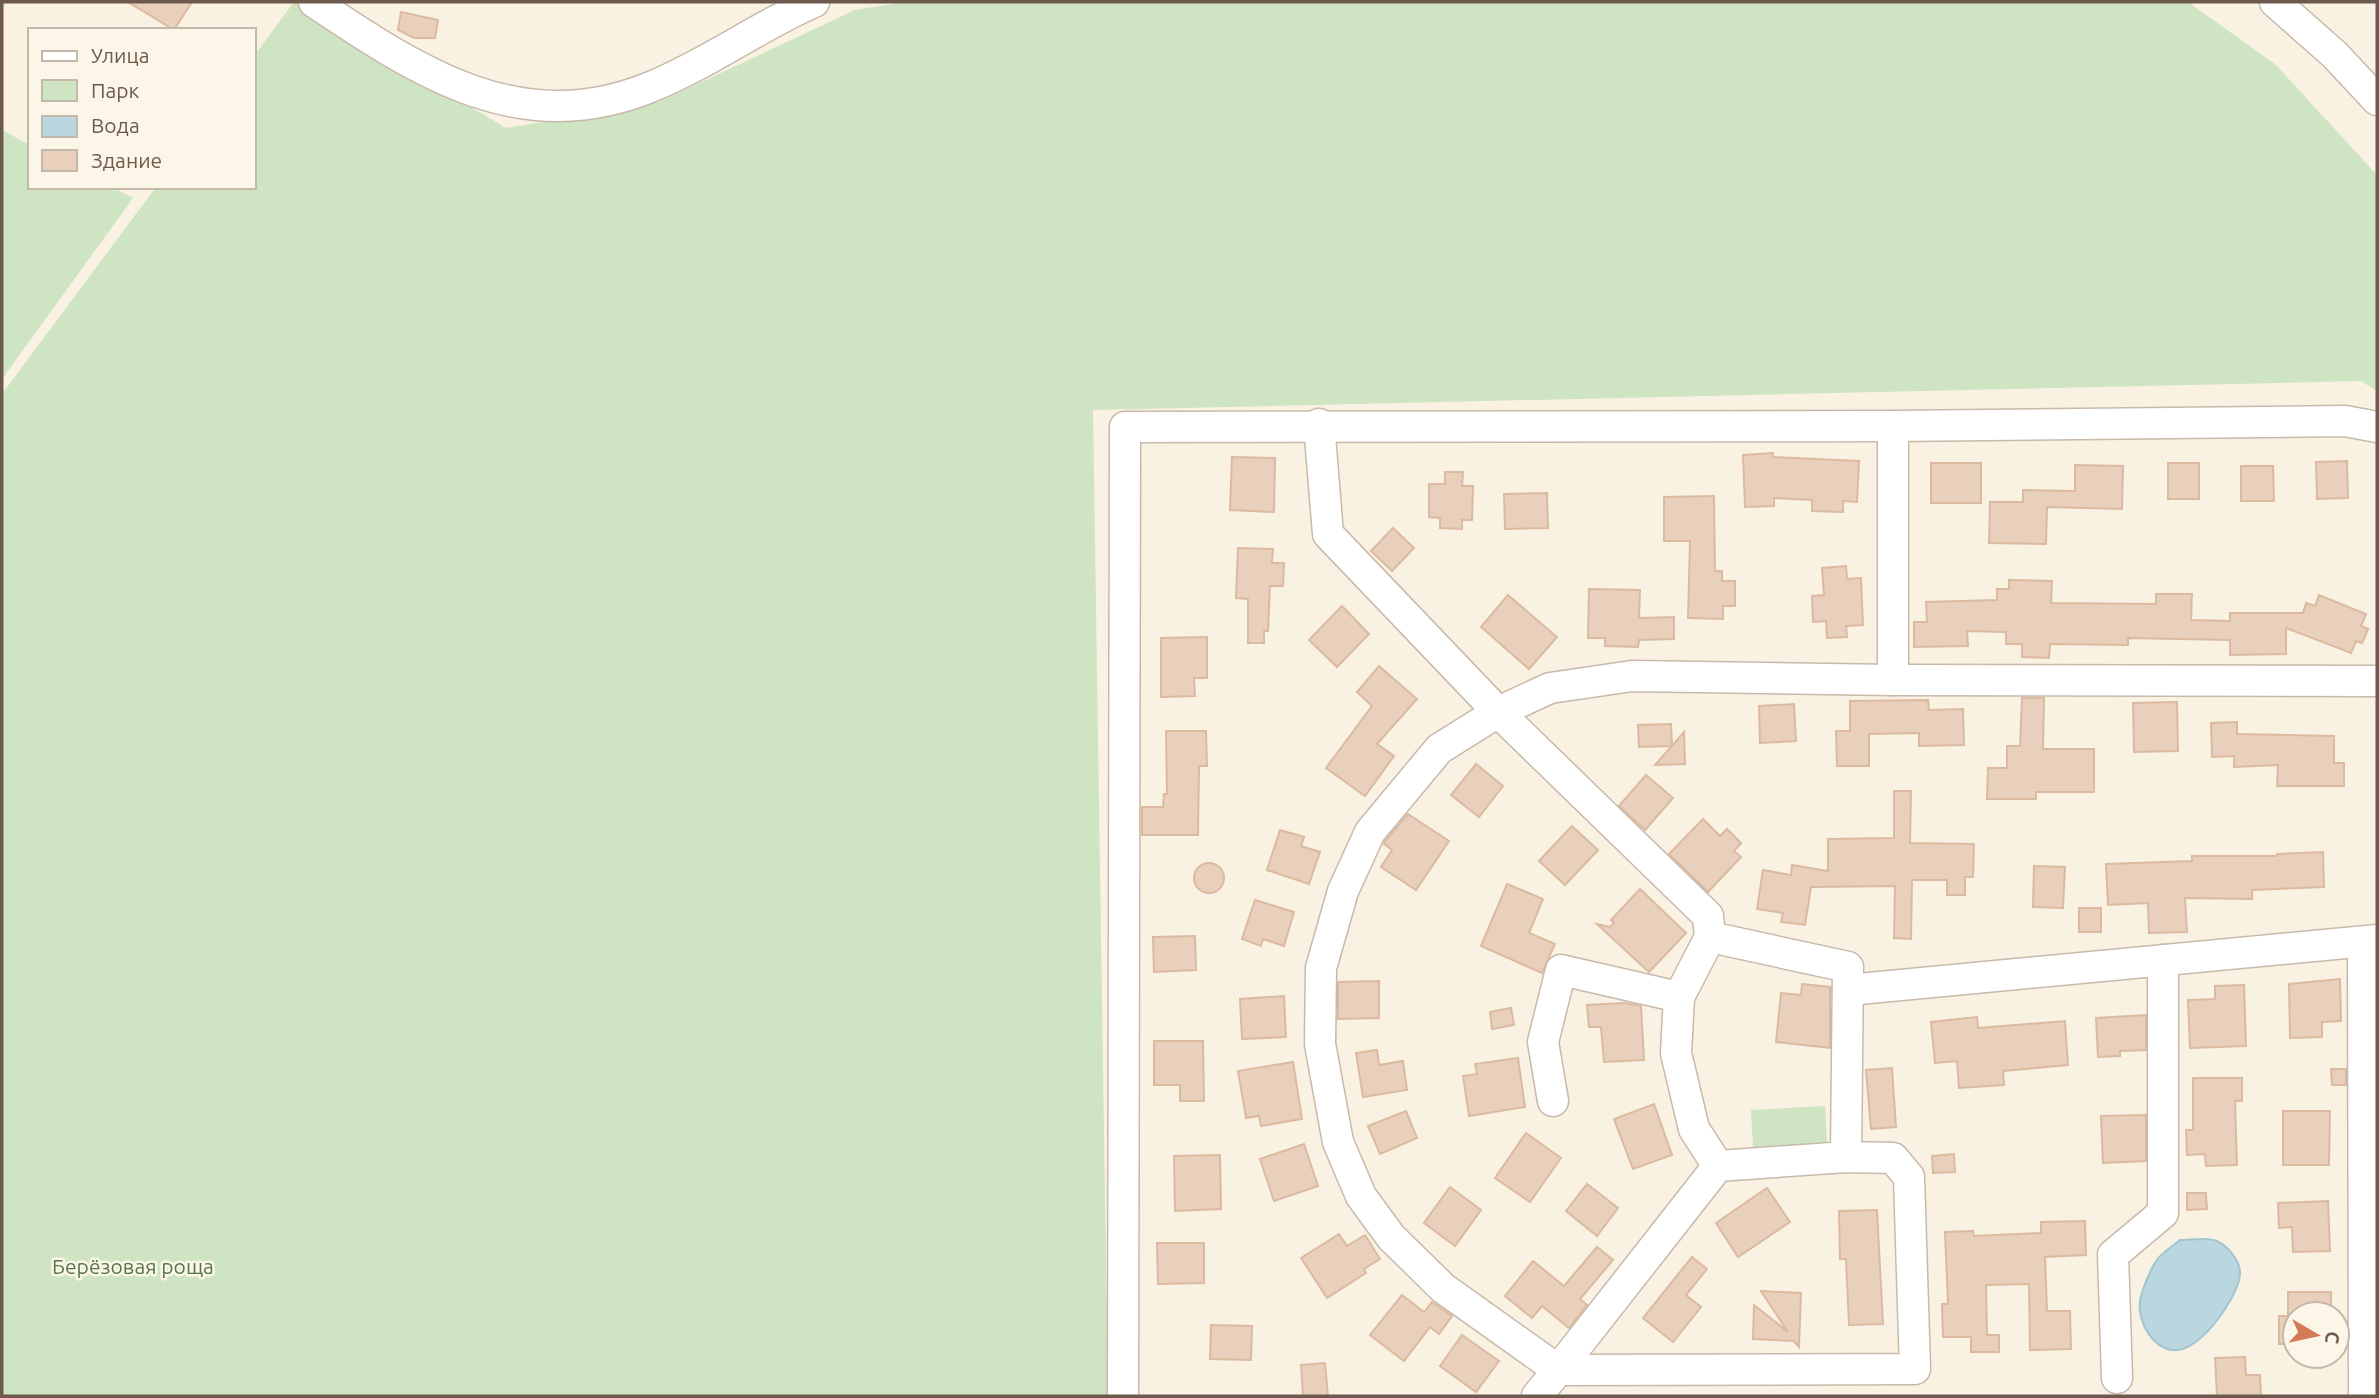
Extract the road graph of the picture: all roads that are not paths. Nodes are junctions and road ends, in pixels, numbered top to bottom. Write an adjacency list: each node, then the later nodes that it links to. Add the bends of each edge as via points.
1 (314, 2): 2 (street, via 436,78 472,93 551,106 617,100 656,85)
2 (814, 2)
3 (2275, 2): 4 (street)
4 (2377, 100)
5 (1319, 425): 6 (street); 10 (street, via 1328,534); 21 (street, via 1125,426)
6 (1893, 426): 7 (street, via 2345,421); 8 (street)
7 (2377, 427)
8 (1893, 680): 9 (street); 10 (street, via 1632,676 1550,688)
9 (2377, 681)
10 (1498, 712): 11 (street, via 1708,916); 19 (street, via 1439,749 1370,832 1343,891 1321,968 1320,1044 1338,1142 1361,1196 1391,1237 1443,1288)
11 (1710, 937): 14 (street, via 1848,967); 15 (street)
12 (2372, 941): 13 (street); 23 (street)
13 (2163, 960): 14 (street); 20 (street, via 2163,1213 2113,1255)
14 (1848, 990): 17 (street)
15 (1679, 997): 16 (street, via 1561,970 1543,1042); 18 (street, via 1676,1053 1694,1129)
16 (1553, 1101)
17 (1846, 1157): 18 (street); 19 (street, via 1893,1158 1909,1177 1915,1370)
18 (1718, 1166): 19 (street)
19 (1558, 1370): 22 (street)
20 (2117, 1378)
21 (1123, 1396)
22 (1537, 1396)
23 (2364, 1396)

